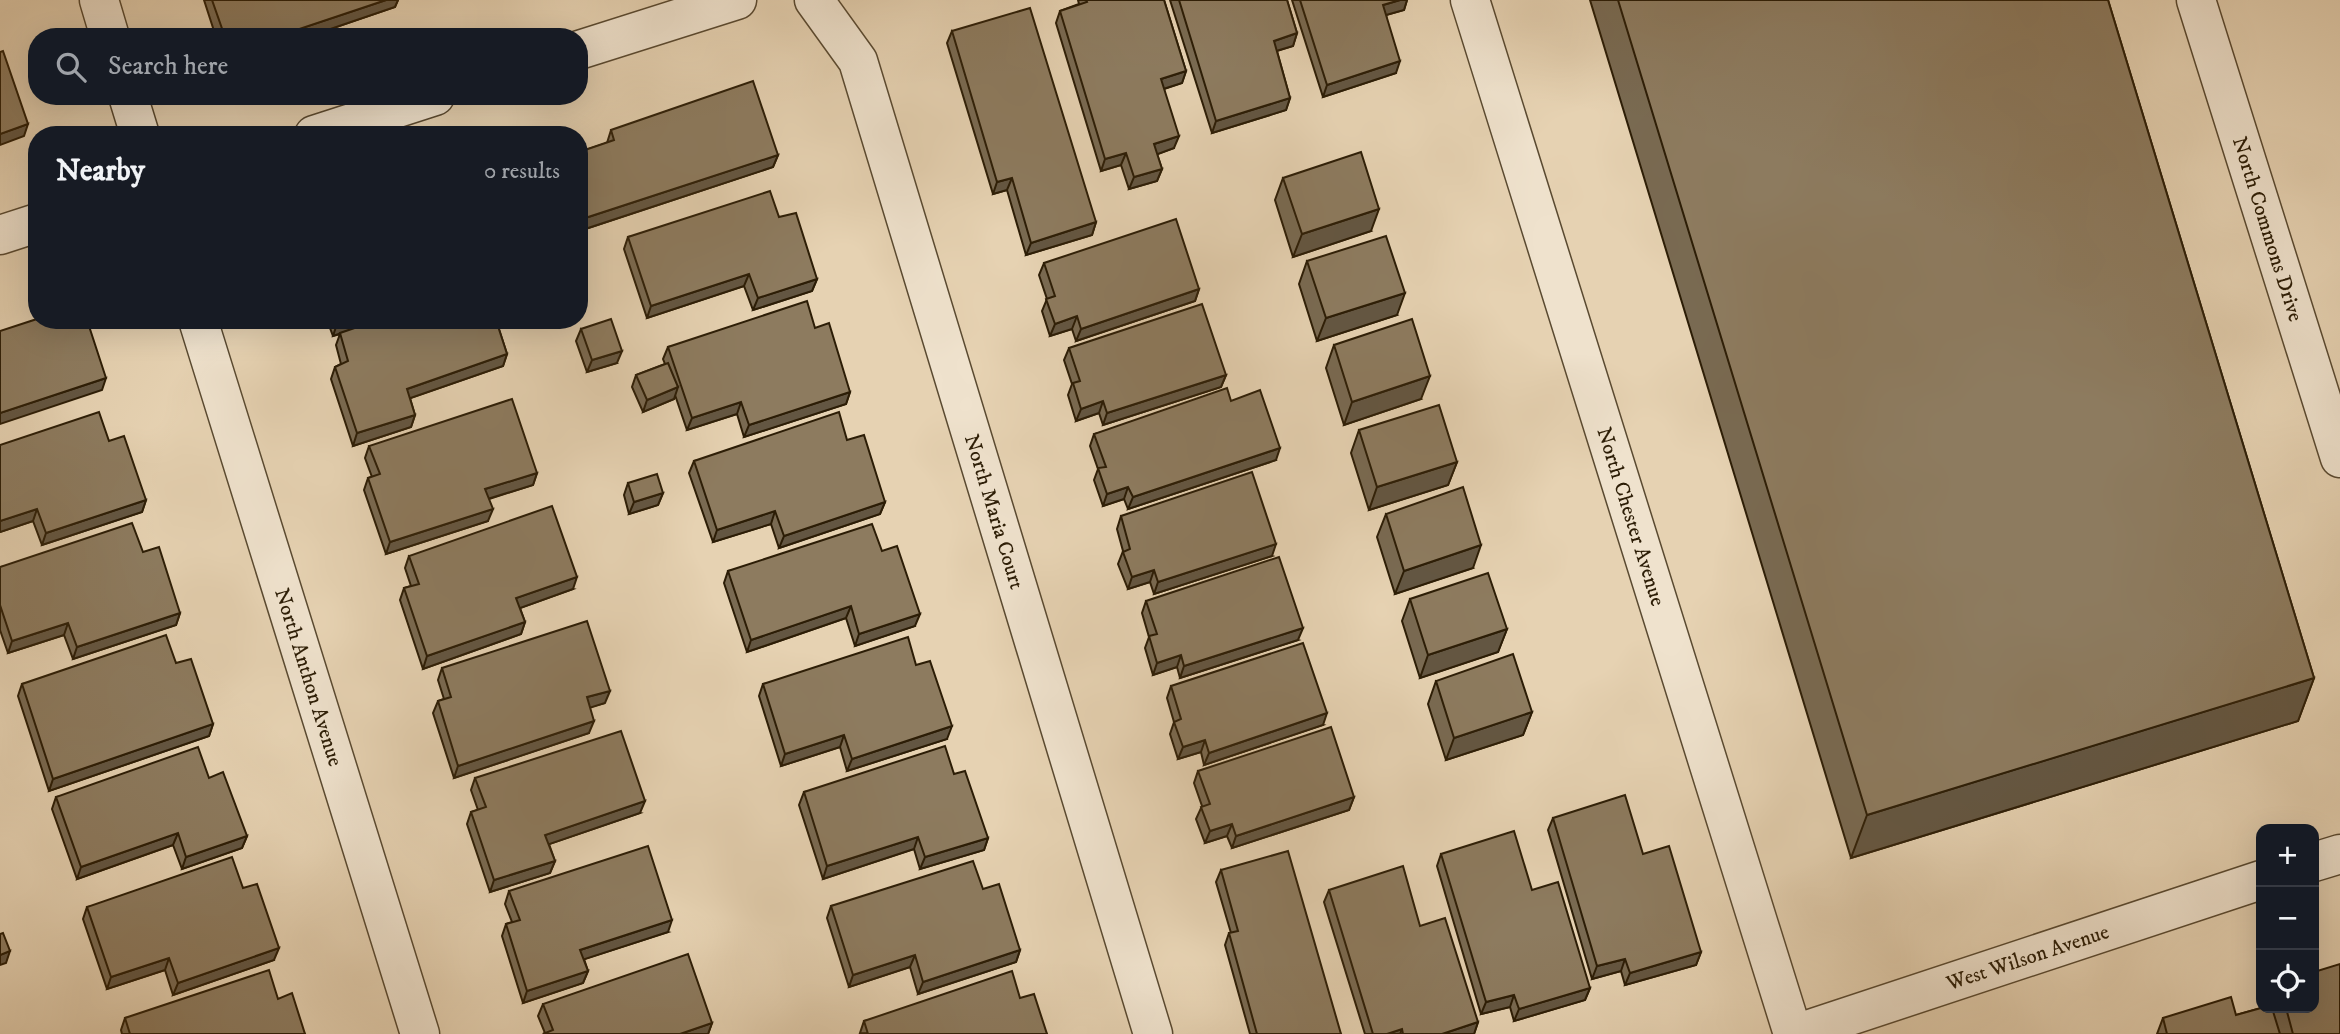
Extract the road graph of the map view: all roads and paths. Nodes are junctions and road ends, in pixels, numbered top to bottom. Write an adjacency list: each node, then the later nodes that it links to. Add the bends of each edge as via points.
1 (99, 0): 6 (street)
2 (737, 0): 7 (street)
3 (814, 0): 20 (street, North Maria Court, via 858,61)
4 (1470, 0): 21 (street, North Chester Avenue)
5 (2196, 0): 15 (street, North Commons Drive)
6 (107, 28)
7 (588, 47)
8 (131, 105): 10 (street)
9 (407, 105): 11 (street)
10 (137, 126)
11 (342, 126)
12 (28, 226): 13 (street)
13 (0, 235)
14 (201, 329): 19 (street, North Anthon Avenue)
15 (2340, 458)
16 (2340, 854): 17 (street)
17 (2319, 860)
18 (2256, 882): 21 (street, West Wilson Avenue)
19 (420, 1034)
20 (1153, 1034)
21 (1794, 1034)

